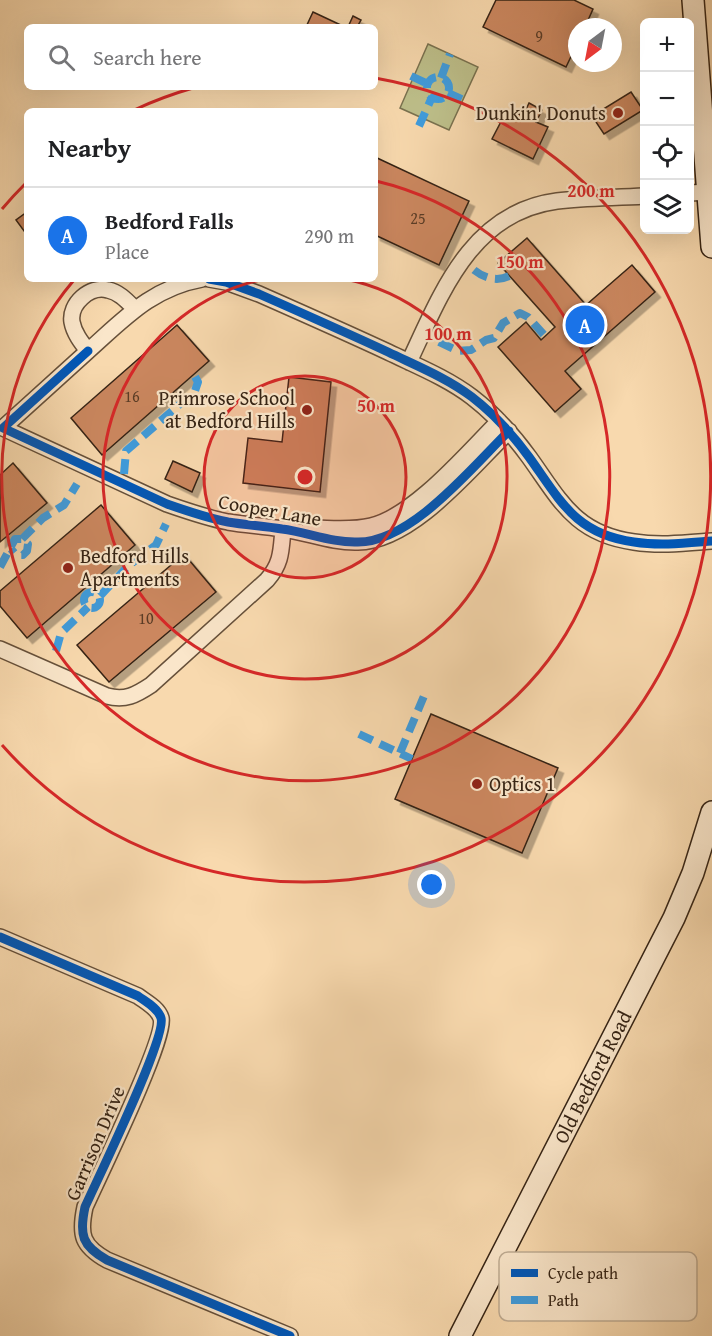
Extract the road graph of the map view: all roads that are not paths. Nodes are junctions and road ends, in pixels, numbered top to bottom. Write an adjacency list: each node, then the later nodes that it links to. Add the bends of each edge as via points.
1 (693, 0): 2 (street)
2 (699, 193): 4 (street)
3 (640, 196): 9 (street, via 557,201 522,211 493,229 455,268)
4 (712, 247)
5 (190, 282): 7 (street, Cooper Lane, via 170,287)
6 (226, 282): 9 (street)
7 (135, 309): 8 (street, Cooper Lane); 8 (street, via 107,289 87,293 71,319)
8 (88, 351): 11 (street, Cooper Lane)
9 (409, 362): 10 (street, via 452,383)
10 (504, 427): 12 (street, Cooper Lane, via 434,506 390,536 344,542); 13 (street, via 555,496 590,527 636,543)
11 (1, 429): 12 (street, Cooper Lane, via 189,512)
12 (283, 529): 14 (street, Cooper Lane, via 279,562 267,580 151,685 130,697 107,696)
13 (712, 541)
14 (0, 649)
15 (712, 812): 17 (street, Old Bedford Road, via 674,918)
16 (0, 937): 19 (street, Garrison Drive, via 138,996 162,1019 150,1063 86,1207 82,1223 84,1240 107,1260)
17 (503, 1252)
18 (499, 1260): 20 (street, Old Bedford Road)
19 (290, 1336)
20 (460, 1336)

